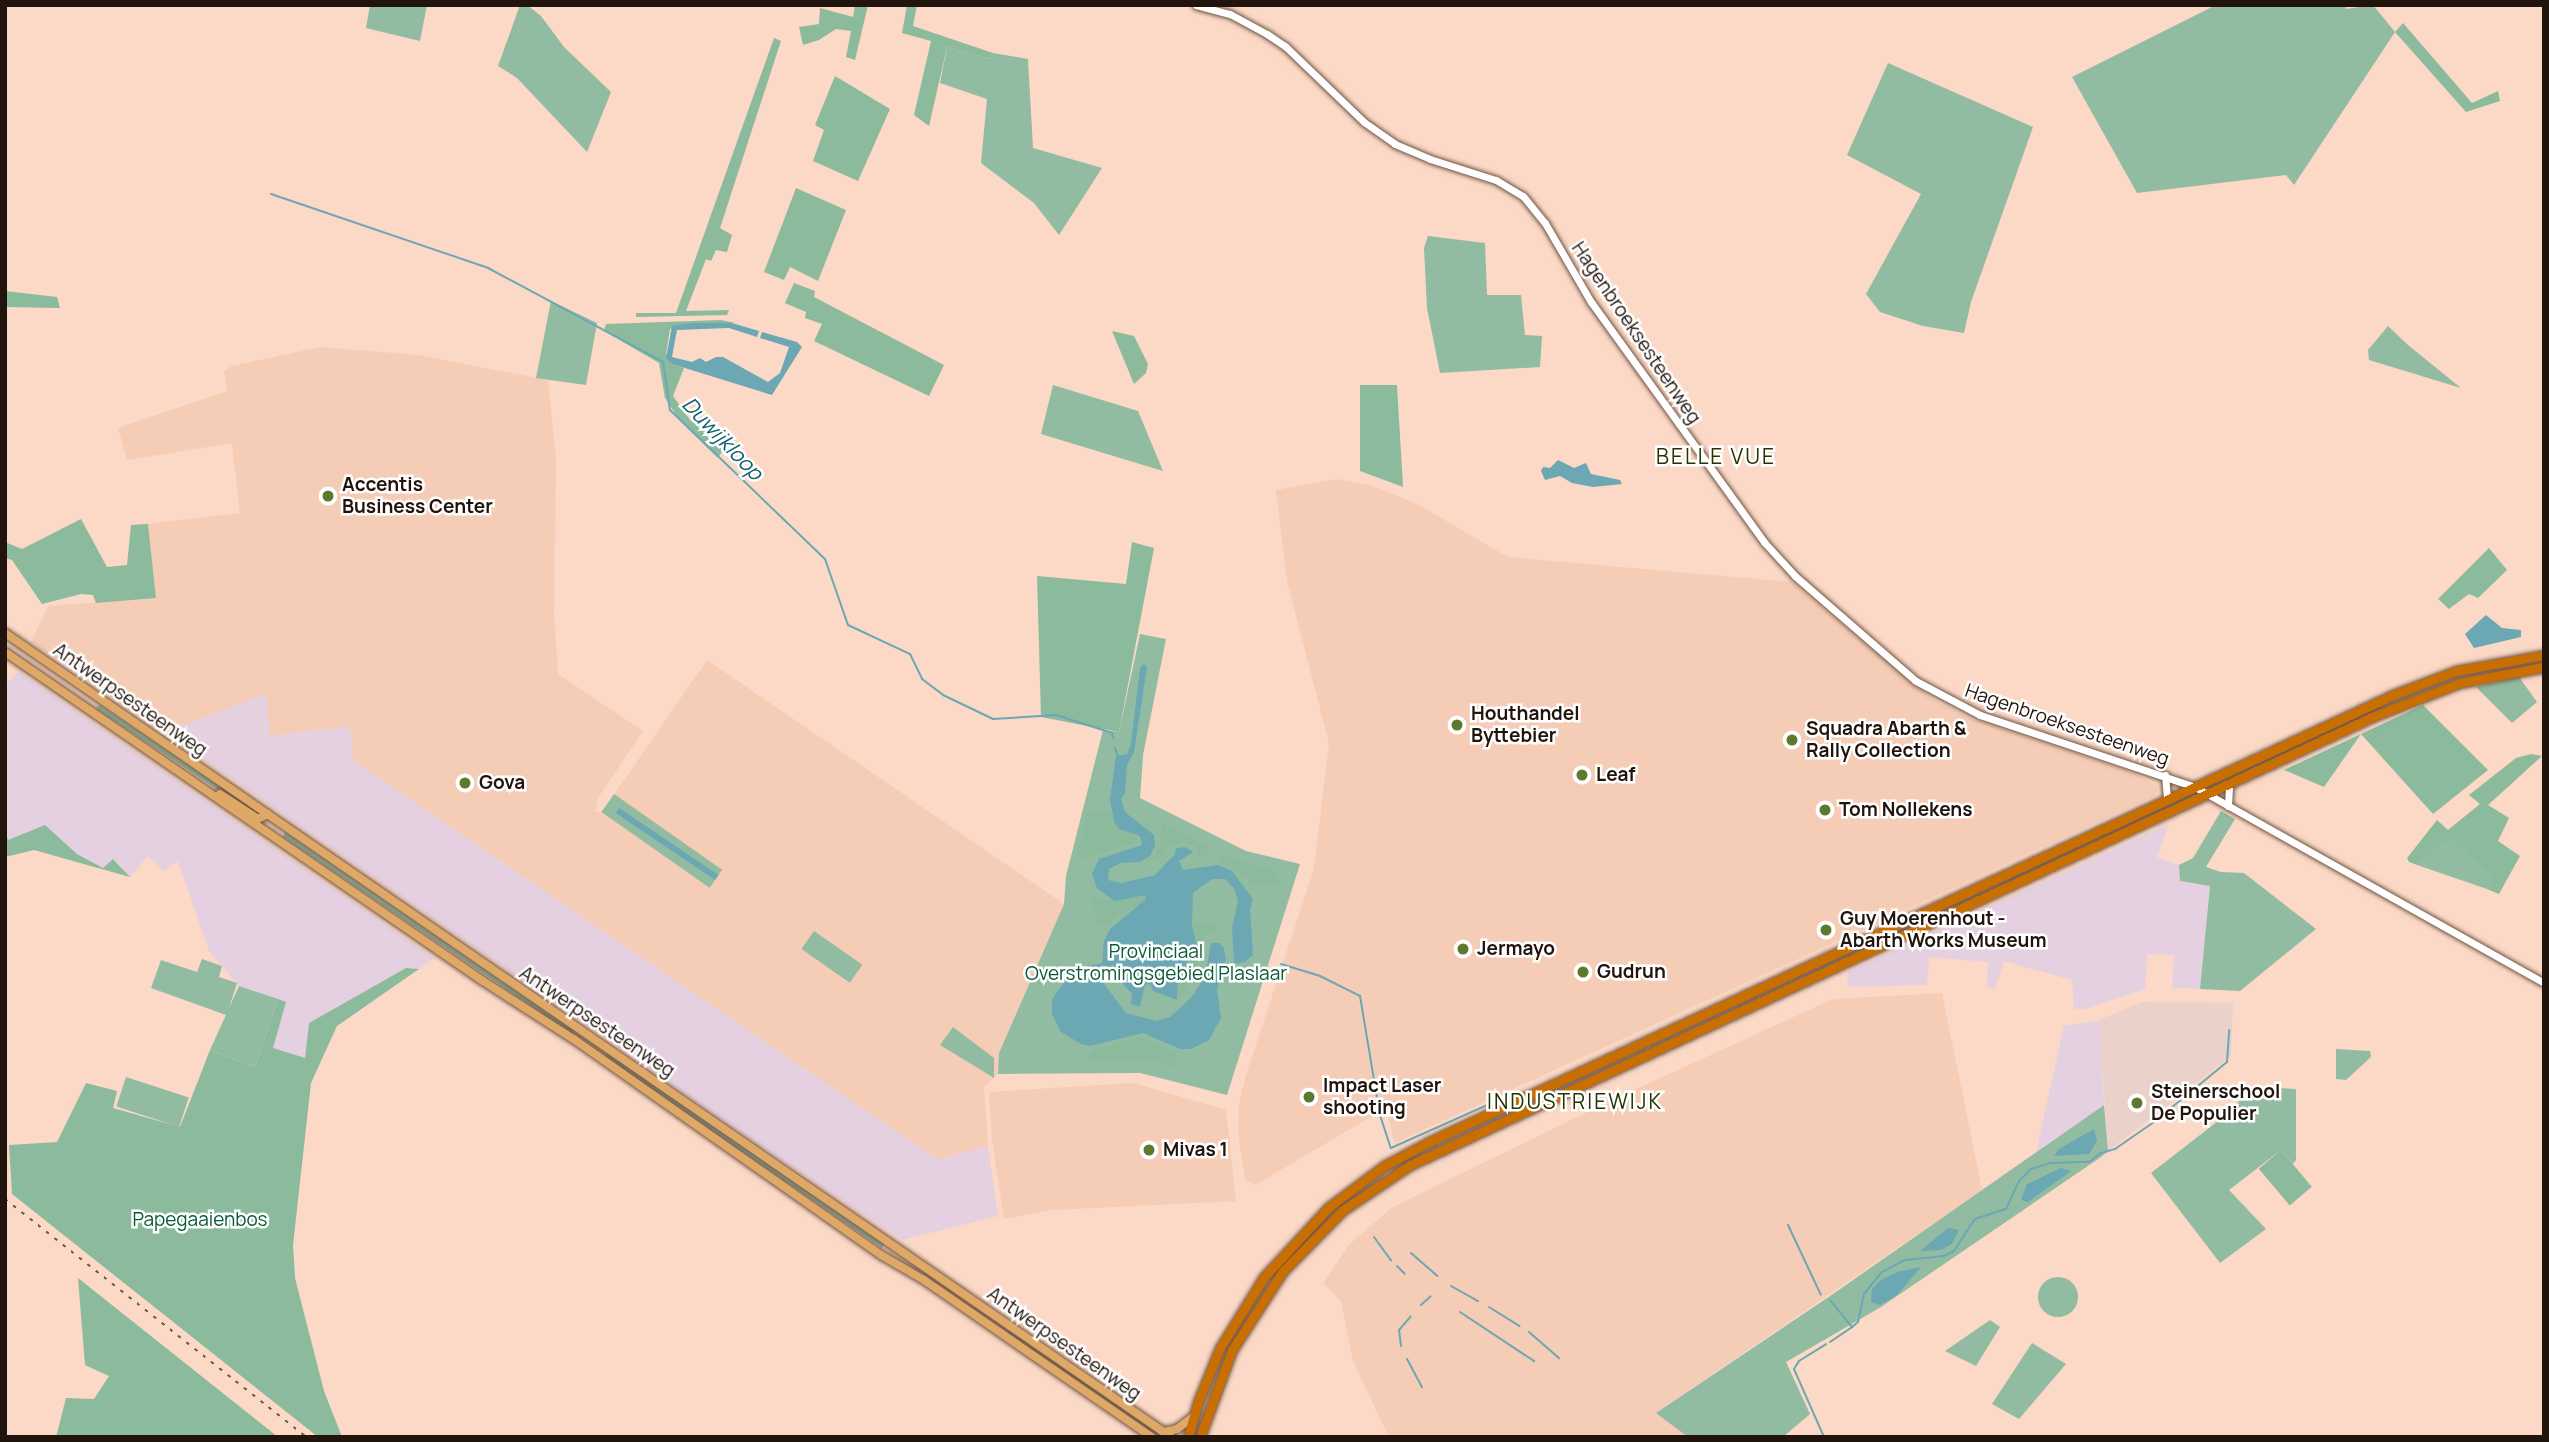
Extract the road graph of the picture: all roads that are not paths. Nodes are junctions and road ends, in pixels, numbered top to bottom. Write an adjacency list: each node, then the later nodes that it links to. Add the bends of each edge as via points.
1 (1196, 5): 10 (street, Hagenbroeksesteenweg, via 1230,14 1285,46 1364,122 1395,144 1496,180 1528,201 1591,302 1764,542 1795,576 1916,681 1980,715)
2 (5, 634): 6 (main road, Antwerpsesteenweg)
3 (5, 652): 7 (main road, Antwerpsesteenweg)
4 (2544, 654): 13 (highway, via 2478,665 2424,682)
5 (2544, 667): 12 (highway, via 2489,675 2437,690)
6 (81, 685): 7 (main road, via 82,694); 8 (main road, Antwerpsesteenweg)
7 (72, 698): 9 (main road, Antwerpsesteenweg)
8 (103, 701): 9 (main road, via 93,704); 17 (main road, Antwerpsesteenweg)
9 (93, 712): 11 (main road, Antwerpsesteenweg)
10 (2165, 775): 13 (street, Hagenbroeksesteenweg); 15 (street)
11 (195, 782): 17 (main road, via 258,820); 19 (main road, Antwerpsesteenweg)
12 (2229, 784): 14 (highway); 16 (street)
13 (2195, 787): 14 (street, Hagenbroeksesteenweg); 15 (highway)
14 (2209, 793): 16 (street, Hagenbroeksesteenweg); 29 (highway, via 1386,1179 1325,1227 1268,1290 1232,1350)
15 (2167, 799): 25 (highway, via 1384,1166 1329,1208 1264,1276 1220,1348)
16 (2228, 806): 20 (street, Hagenbroeksesteenweg)
17 (268, 814): 18 (main road, Antwerpsesteenweg)
18 (291, 829): 19 (main road, via 277,825); 21 (main road, Antwerpsesteenweg)
19 (274, 838): 22 (main road, Antwerpsesteenweg, via 575,1040)
20 (2544, 983)
21 (891, 1242): 22 (main road, via 894,1253); 23 (main road, Antwerpsesteenweg)
22 (881, 1255): 24 (main road, Antwerpsesteenweg)
23 (1004, 1322): 24 (main road, via 1002,1330); 26 (main road, Antwerpsesteenweg)
24 (996, 1330): 27 (main road, Antwerpsesteenweg)
25 (1193, 1417): 26 (main road); 28 (highway)
26 (1167, 1434)
27 (1152, 1437)
28 (1188, 1437)
29 (1200, 1437)

